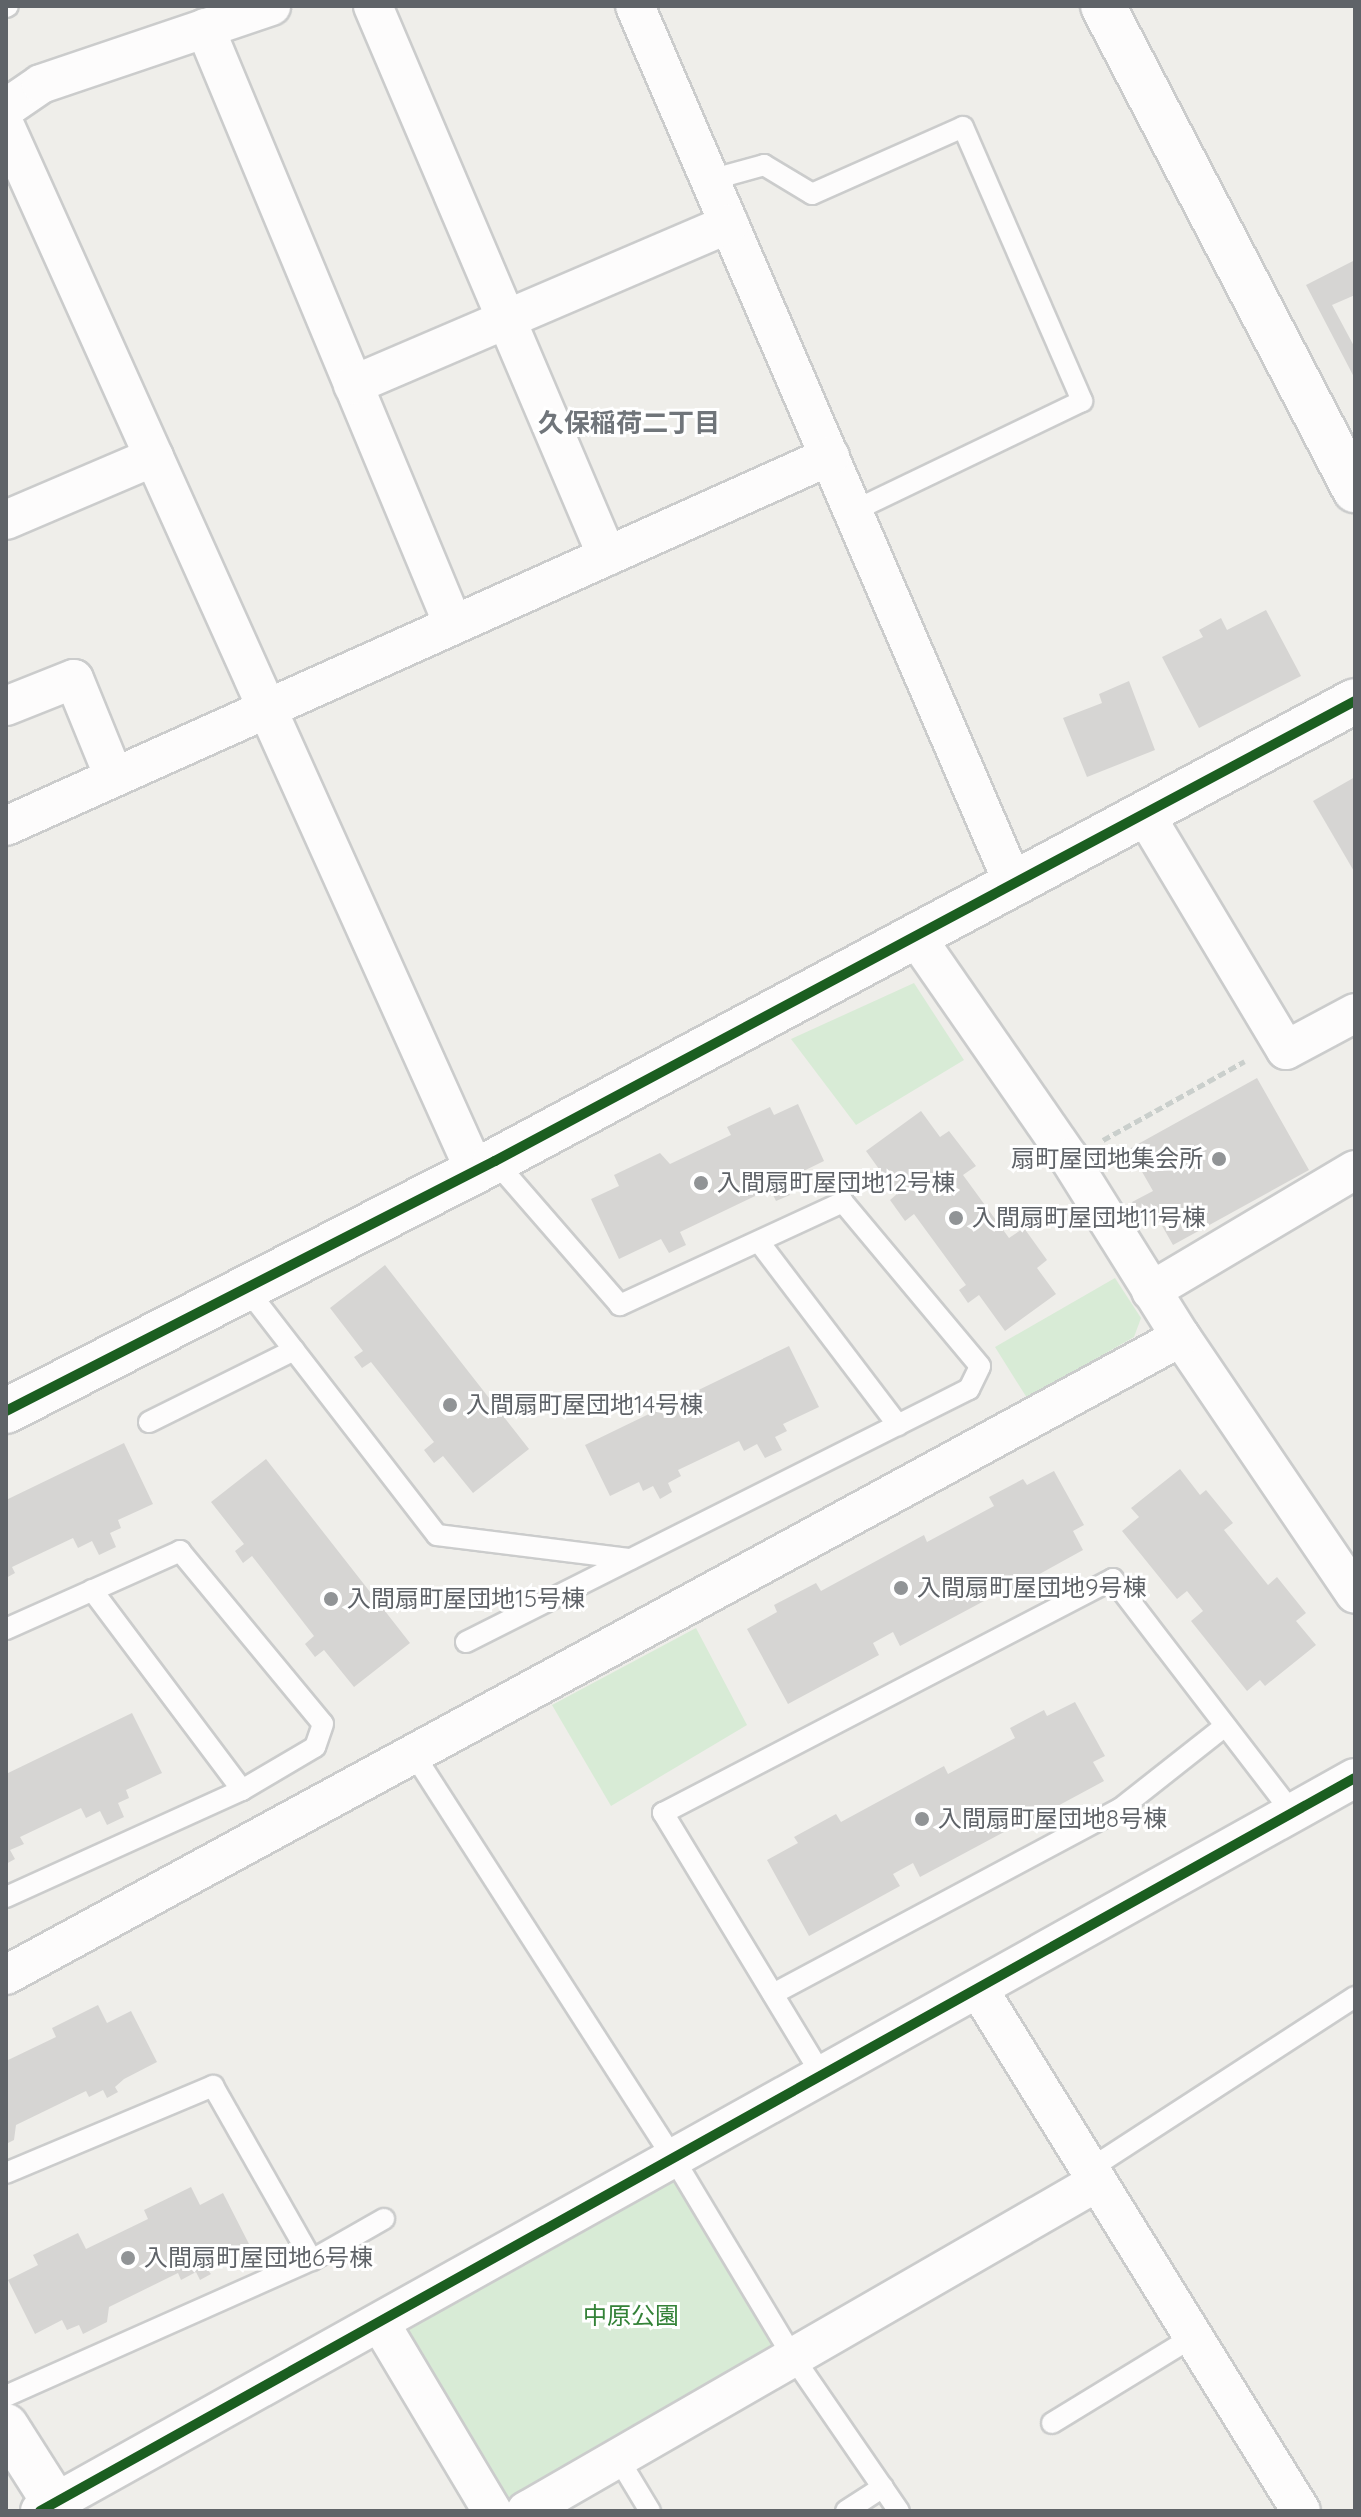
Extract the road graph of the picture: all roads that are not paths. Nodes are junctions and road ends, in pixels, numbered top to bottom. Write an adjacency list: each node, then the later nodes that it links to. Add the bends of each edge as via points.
1 (271, 6): 5 (street)
2 (373, 6): 9 (street)
3 (635, 6): 7 (street)
4 (1103, 6): 13 (street)
5 (205, 28): 6 (street, via 41,84); 10 (street)
6 (9, 103): 12 (street)
7 (710, 180): 8 (street); 14 (lane, via 764,165 812,194 963,127 1082,401)
8 (729, 224): 9 (street); 11 (street)
9 (507, 320): 10 (street); 16 (street)
10 (353, 385): 17 (street)
11 (830, 456): 14 (street); 16 (street)
12 (154, 457): 15 (street); 20 (street)
13 (1355, 490)
14 (853, 511): 24 (street)
15 (6, 520)
16 (607, 556): 17 (street)
17 (453, 624): 20 (street)
18 (1355, 701): 22 (street)
19 (6, 706): 21 (street, via 74,679)
20 (267, 707): 21 (street); 27 (street)
21 (114, 777): 23 (street)
22 (1144, 813): 24 (street); 26 (street, via 1286,1050)
23 (6, 826)
24 (1013, 883): 25 (street)
25 (916, 937): 27 (street); 31 (street, via 1069,1158)
26 (1355, 1013)
27 (485, 1166): 29 (lane, via 620,1305); 30 (street)
28 (1355, 1170): 31 (street)
29 (759, 1242): 36 (lane); 36 (lane, via 843,1202 980,1366 969,1389)
30 (246, 1288): 33 (lane); 34 (street)
31 (1151, 1291): 32 (street)
32 (1181, 1337): 39 (street); 43 (street)
33 (294, 1350): 35 (lane); 37 (lane, via 437,1535)
34 (6, 1411)
35 (149, 1422)
36 (898, 1425): 37 (lane)
37 (631, 1559): 41 (lane)
38 (92, 1590): 40 (lane); 45 (lane); 45 (lane, via 180,1551 323,1724 315,1747)
39 (1355, 1594)
40 (6, 1629)
41 (466, 1642)
42 (1225, 1726): 46 (lane); 50 (lane, via 1120,1809); 50 (lane, via 1113,1579 663,1813)
43 (415, 1756): 48 (street); 53 (lane)
44 (1355, 1778): 46 (street)
45 (242, 1790): 47 (lane)
46 (1293, 1814): 49 (street)
47 (6, 1897)
48 (6, 1975)
49 (979, 1990): 52 (street); 55 (street)
50 (773, 1994): 52 (lane)
51 (1355, 1997): 55 (lane)
52 (823, 2077): 53 (street)
53 (674, 2159): 58 (street); 60 (lane)
54 (6, 2173): 57 (lane, via 213,2086)
55 (1093, 2176): 59 (street); 60 (street)
56 (384, 2219): 57 (lane)
57 (312, 2260): 61 (lane)
58 (380, 2323): 66 (street); 67 (street)
59 (1193, 2337): 62 (lane); 72 (street)
60 (793, 2357): 64 (street); 65 (lane)
61 (6, 2396)
62 (1052, 2423)
63 (6, 2426): 66 (street)
64 (618, 2458): 68 (street); 69 (lane)
65 (883, 2487): 70 (lane); 71 (lane)
66 (52, 2508)
67 (492, 2511)
68 (526, 2511)
69 (650, 2511)
70 (846, 2511)
71 (899, 2511)
72 (1301, 2511)

